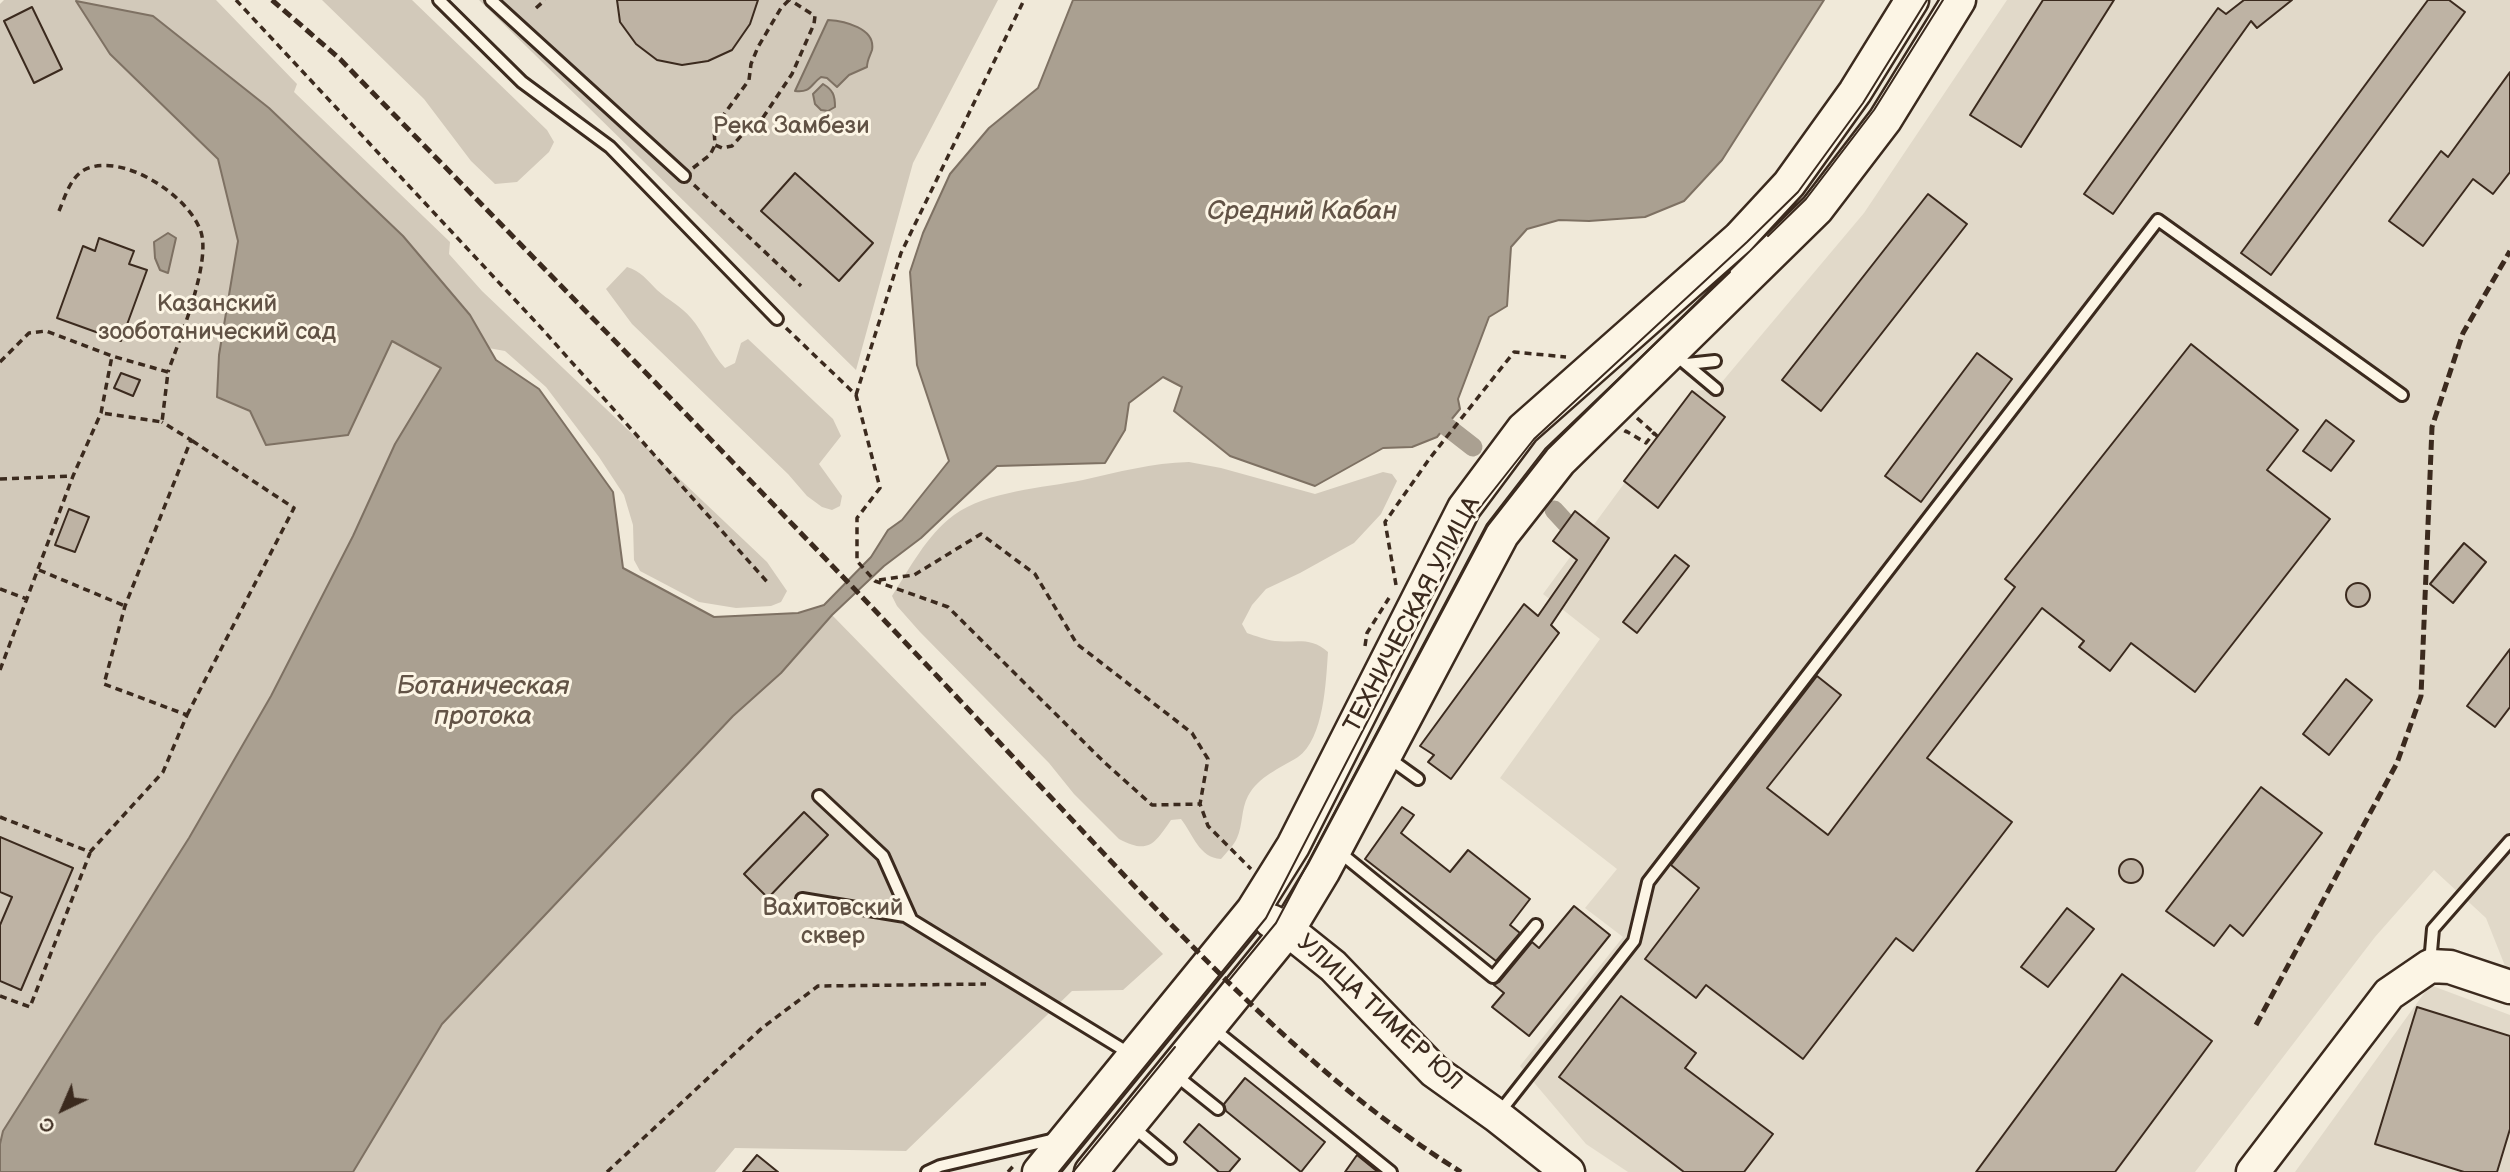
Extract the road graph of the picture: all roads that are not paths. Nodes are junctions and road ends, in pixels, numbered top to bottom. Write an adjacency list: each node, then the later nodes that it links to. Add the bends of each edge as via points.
1 (439, 0): 6 (lane, via 522,82 610,147)
2 (491, 0): 5 (lane)
3 (1912, 0): 17 (main road, ТЕХНИЧЕСКАЯ УЛИЦА, via 1855,92 1780,193 1739,238 1522,429 1464,508 1293,846)
4 (1959, 0): 7 (main road, ТЕХНИЧЕСКАЯ УЛИЦА, via 1885,120 1816,209)
5 (684, 176)
6 (778, 319)
7 (1679, 358): 8 (lane); 9 (lane); 11 (main road, ТЕХНИЧЕСКАЯ УЛИЦА, via 1560,461 1502,535)
8 (1715, 361)
9 (1716, 389)
10 (2402, 395): 27 (lane, via 2158,220 1648,882 1634,941)
11 (1384, 755): 12 (lane); 15 (main road, ТЕХНИЧЕСКАЯ УЛИЦА)
12 (1418, 779)
13 (818, 796): 18 (lane, via 883,856)
14 (2510, 841): 21 (lane, via 2433,929)
15 (1335, 849): 19 (lane, via 1493,977); 20 (main road, ТЕХНИЧЕСКАЯ УЛИЦА)
16 (802, 899): 18 (lane)
17 (1253, 910): 20 (main road, УЛИЦА ТИМЕР ЮЛ); 24 (main road, ТЕХНИЧЕСКАЯ УЛИЦА)
18 (911, 919): 24 (lane)
19 (1536, 925)
20 (1288, 930): 23 (main road, ТЕХНИЧЕСКАЯ УЛИЦА); 27 (main road, УЛИЦА ТИМЕР ЮЛ, via 1333,966 1434,1071)
21 (2430, 966): 22 (main road, via 2450,967); 35 (main road, via 2389,994)
22 (2510, 987)
23 (1210, 1027): 25 (main road, ТЕХНИЧЕСКАЯ УЛИЦА); 33 (lane)
24 (1134, 1056): 30 (main road, ТЕХНИЧЕСКАЯ УЛИЦА, via 1071,1133)
25 (1172, 1073): 26 (lane); 28 (main road, ТЕХНИЧЕСКАЯ УЛИЦА)
26 (1218, 1109)
27 (1497, 1116): 34 (main road, УЛИЦА ТИМЕР ЮЛ)
28 (1129, 1124): 29 (lane); 32 (main road, ТЕХНИЧЕСКАЯ УЛИЦА)
29 (1170, 1158)
30 (1035, 1159): 31 (lane, via 940,1166)
31 (926, 1172)
32 (1091, 1172)
33 (1391, 1172)
34 (1568, 1172)
35 (2253, 1172)

